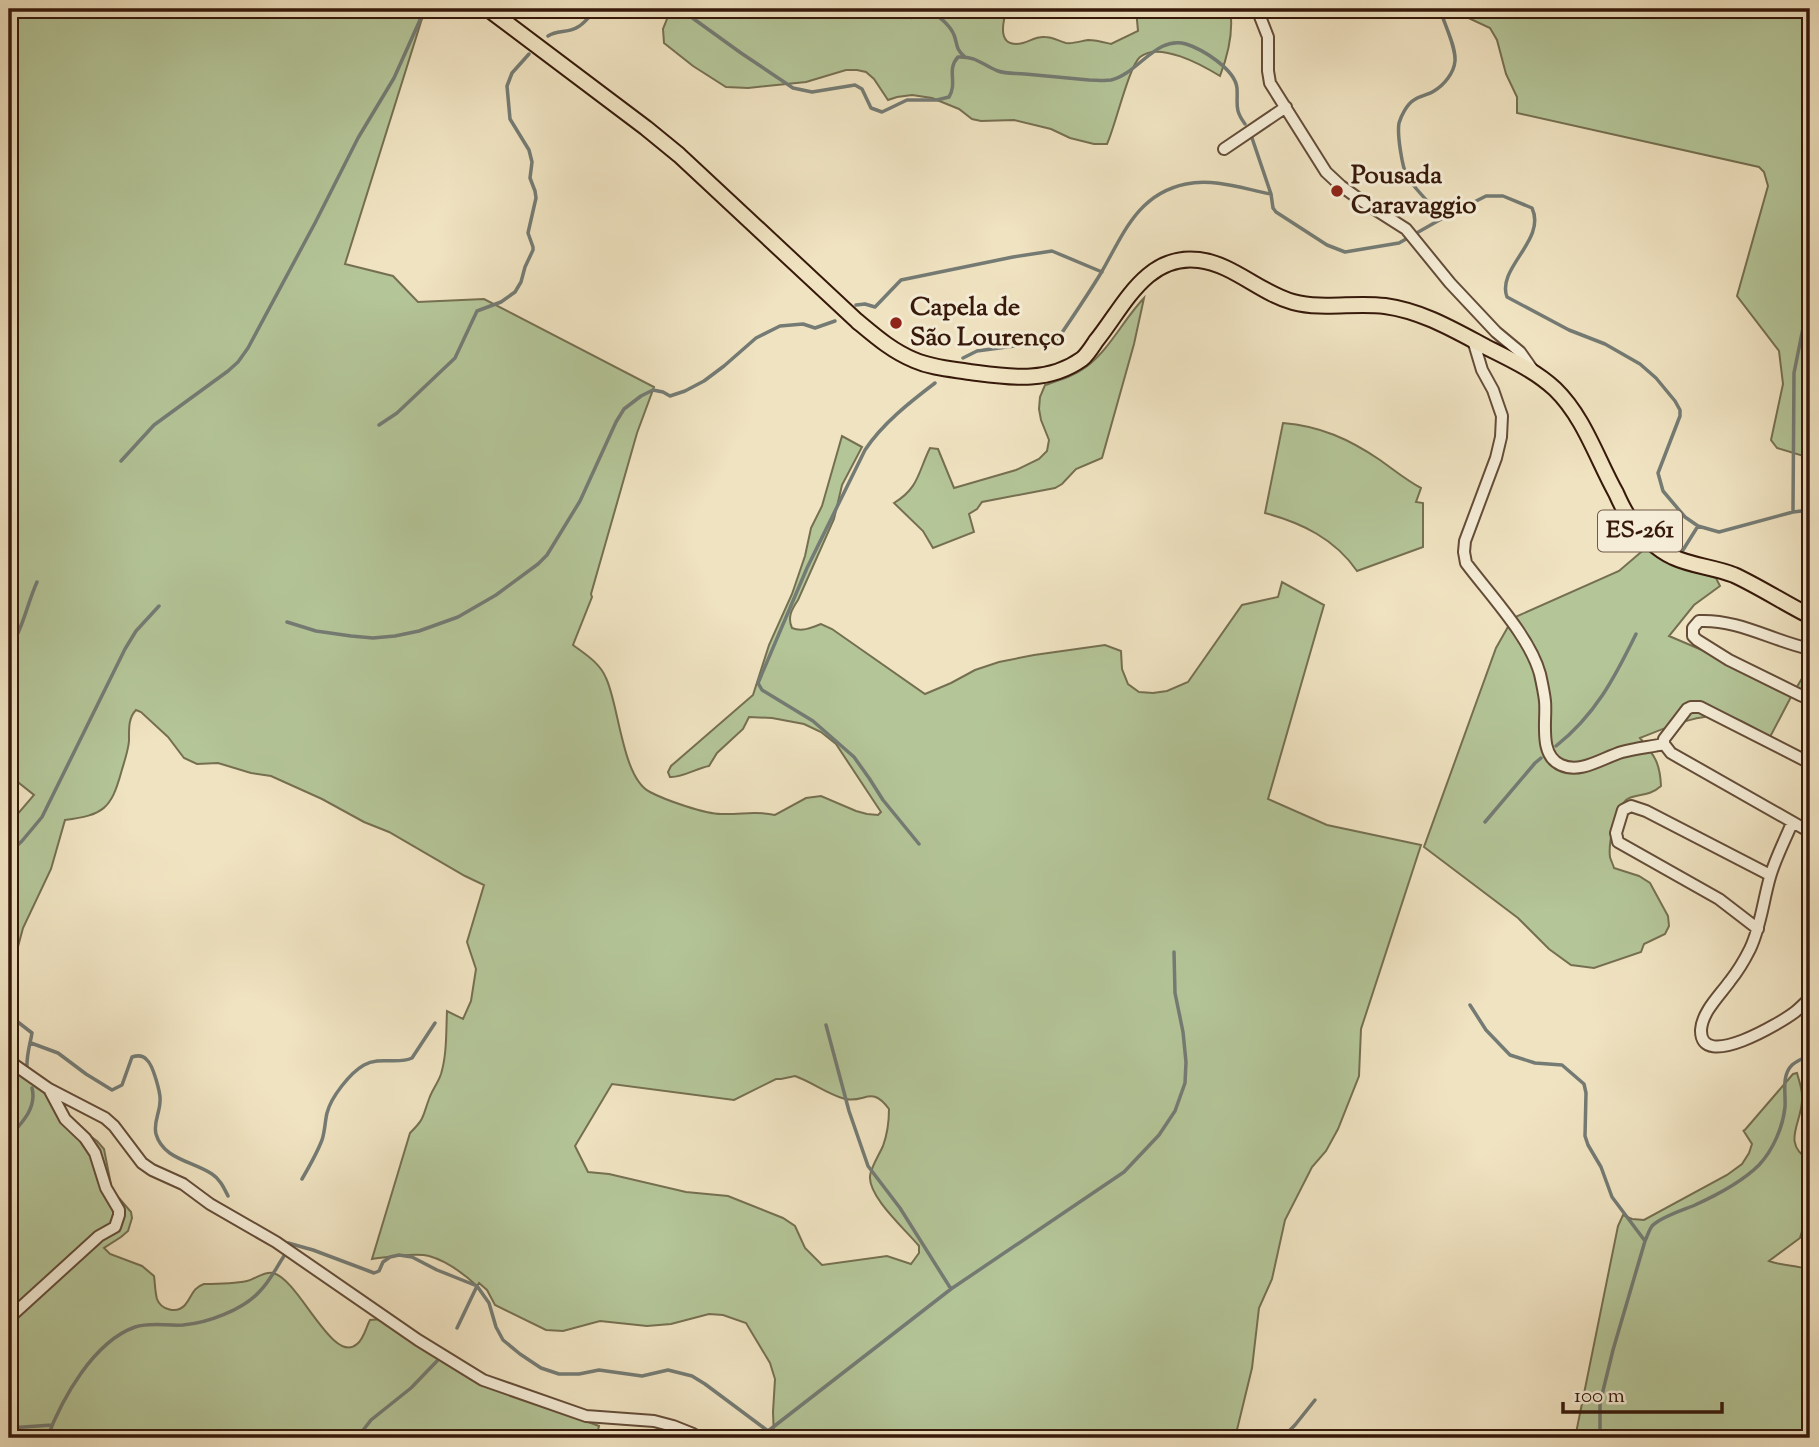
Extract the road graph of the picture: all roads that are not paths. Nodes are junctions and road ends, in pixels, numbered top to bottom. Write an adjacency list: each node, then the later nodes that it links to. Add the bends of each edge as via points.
1 (488, 9): 5 (main road, ES-261, via 680,155 857,321 913,360 1019,379 1065,368 1083,358 1135,287 1149,274 1180,260 1220,266 1295,302 1403,309)
2 (1257, 9): 3 (street, via 1268,37 1270,83)
3 (1286, 107): 4 (street); 6 (street, via 1326,172 1406,229)
4 (1224, 149)
5 (1473, 340): 6 (main road, ES-261); 10 (street, via 1502,416 1496,458 1465,541 1466,564 1529,647 1545,701 1548,752 1553,760 1573,768)
6 (1535, 374): 7 (main road, ES-261, via 1554,388 1581,421 1629,518 1656,546 1672,557 1732,574)
7 (1810, 615)
8 (1810, 649): 9 (street, via 1740,626 1699,621 1693,628 1697,640 1728,660)
9 (1810, 699)
10 (1664, 744): 11 (street, via 1687,709 1695,706); 12 (street, via 1671,753)
11 (1810, 763)
12 (1792, 823): 13 (street); 14 (street)
13 (1810, 832)
14 (1770, 876): 15 (street); 15 (street, via 1646,811 1631,806 1623,810 1616,833 1621,845 1719,898)
15 (1758, 929): 16 (street, via 1704,1019 1701,1031 1705,1042 1717,1047 1749,1039 1794,1013)
16 (1810, 998)
17 (9, 1061): 18 (street)
18 (49, 1089): 19 (street, via 65,1119 95,1153 119,1215 115,1227 99,1236); 20 (street, via 105,1118 152,1170 276,1242 483,1380 586,1416 654,1421)
19 (9, 1318)
20 (700, 1438)

